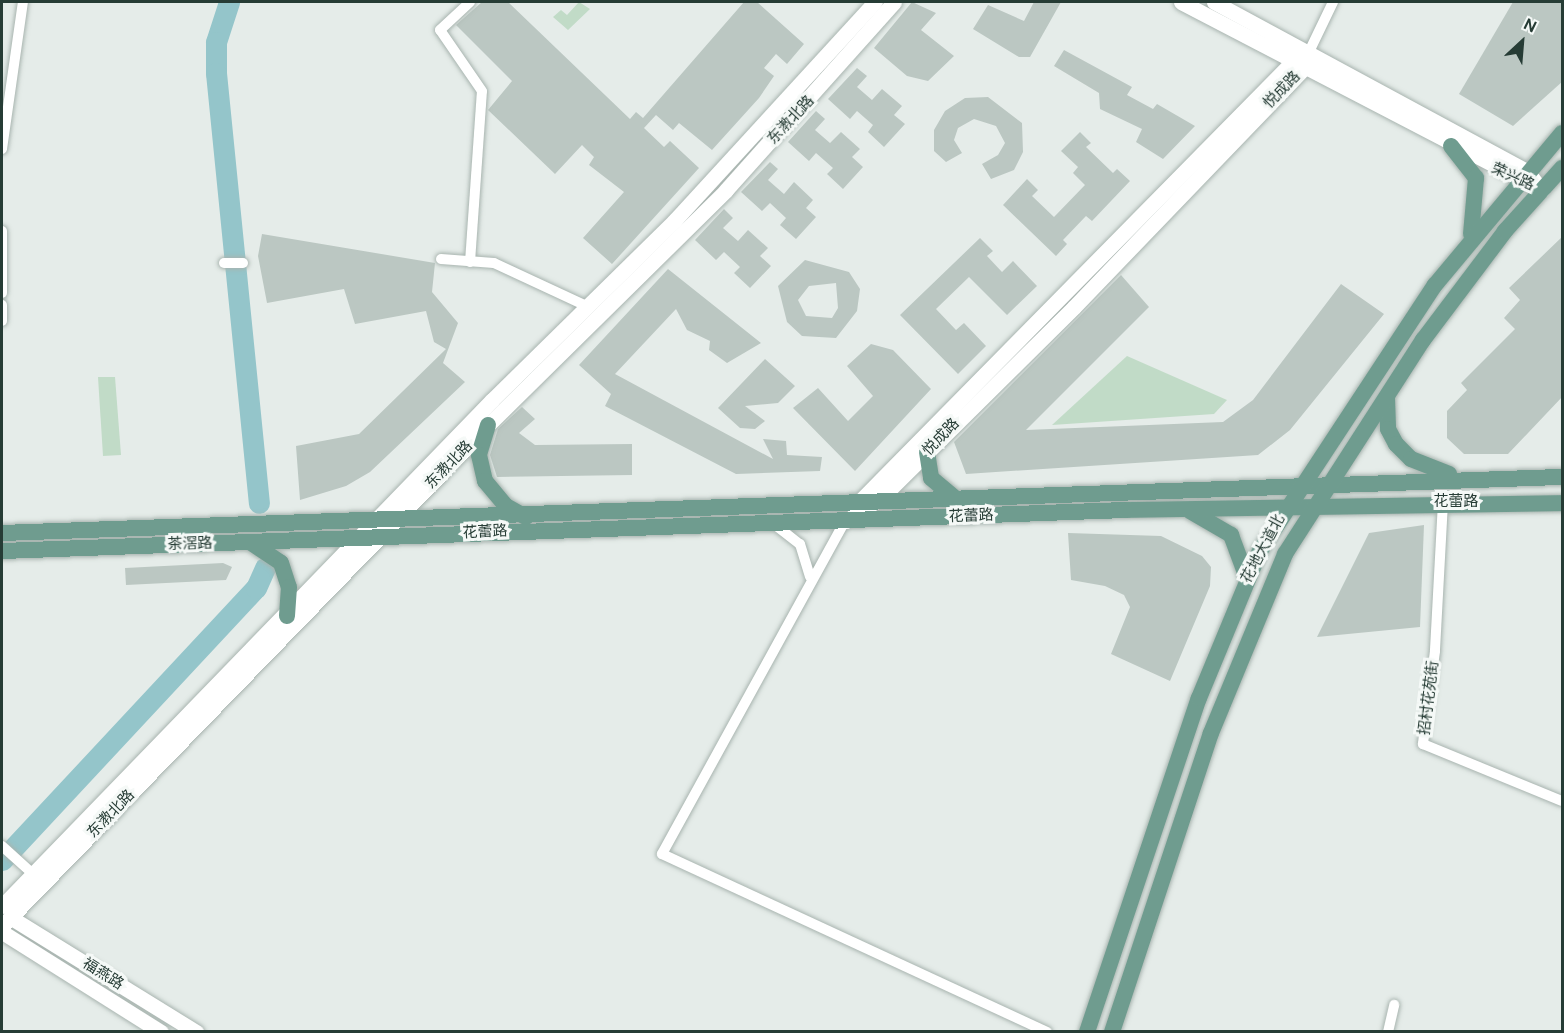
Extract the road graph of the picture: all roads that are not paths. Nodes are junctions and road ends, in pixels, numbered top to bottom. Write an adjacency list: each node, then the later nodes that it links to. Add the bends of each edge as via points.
1 (23, 2): 11 (street)
2 (470, 2): 18 (street, via 440,30 482,91)
3 (875, 2): 23 (main road, 东漖北路, via 811,77)
4 (894, 2): 26 (main road, 东漖北路, via 726,190)
5 (1181, 2): 8 (main road, 荣兴路)
6 (1214, 2): 8 (main road, 荣兴路)
7 (1333, 2): 8 (street)
8 (1301, 61): 10 (main road, 荣兴路); 13 (main road, 荣兴路); 27 (main road, 悦成路); 35 (main road, 悦成路)
9 (1563, 133): 13 (main road, 花地大道北)
10 (1451, 146): 13 (main road, 荣兴路); 16 (main road, via 1476,178 1477,209)
11 (2, 149)
12 (1563, 168): 14 (main road, 花地大道北)
13 (1522, 176): 14 (main road, 荣兴路); 16 (main road, 花地大道北)
14 (1542, 190): 25 (main road, 花地大道北, via 1463,285)
15 (2, 231): 21 (street)
16 (1469, 240): 30 (main road, 花地大道北)
17 (441, 259): 18 (street)
18 (470, 262): 23 (street, via 494,263)
19 (224, 263): 20 (street)
20 (243, 263)
21 (2, 293)
22 (2, 305): 24 (street)
23 (589, 307): 43 (main road, 东漖北路)
24 (2, 321)
25 (1387, 398): 29 (main road, via 1388,429 1410,459); 31 (main road, 花地大道北)
26 (488, 425): 39 (main road, via 479,455 485,481 506,506); 40 (main road, 东漖北路)
27 (927, 452): 32 (main road, via 931,478); 35 (main road, 悦成路)
28 (1563, 477): 29 (main road, 花蕾路)
29 (1468, 478): 31 (main road, 花蕾路)
30 (1298, 487): 31 (main road, 花蕾路); 32 (main road, 花蕾路); 37 (main road, 花地大道北)
31 (1326, 487): 36 (main road, 花地大道北)
32 (958, 501): 35 (main road, 花蕾路)
33 (1443, 502): 34 (main road, 花蕾路); 36 (main road, 花蕾路); 51 (street, 招村花苑街, via 1435,651 1424,744)
34 (1563, 503)
35 (863, 506): 39 (main road, 花蕾路); 41 (main road)
36 (1313, 506): 37 (main road, 花蕾路); 61 (main road, 花地大道北, via 1242,650)
37 (1285, 507): 38 (main road, 花蕾路); 49 (main road, 花地大道北)
38 (1186, 509): 41 (main road, 花蕾路); 49 (main road, via 1231,535)
39 (527, 517): 40 (main road, 花蕾路)
40 (394, 521): 43 (main road, 花蕾路)
41 (845, 521): 42 (main road, 花蕾路); 48 (street)
42 (771, 523): 43 (main road, 花蕾路); 48 (street, via 800,544)
43 (378, 529): 44 (main road, 茶滘路); 45 (main road, 茶滘路); 54 (main road, 东漖北路)
44 (2, 533)
45 (359, 539): 46 (main road, 茶滘路); 50 (main road, 东漖北路)
46 (249, 542): 47 (main road, 茶滘路); 50 (main road, via 281,563 289,586)
47 (2, 551)
48 (810, 578): 59 (street, via 662,854)
49 (1247, 578): 60 (main road, 花地大道北, via 1199,698)
50 (287, 616): 53 (main road, 东漖北路)
51 (1563, 801)
52 (3, 847): 53 (street)
53 (33, 874): 54 (main road, 东漖北路)
54 (4, 917): 58 (main road, 福燕路)
55 (2, 932): 57 (main road, 福燕路)
56 (1394, 1005): 62 (street)
57 (161, 1032)
58 (196, 1032)
59 (1047, 1032)
60 (1087, 1032)
61 (1112, 1032)
62 (1388, 1032)

